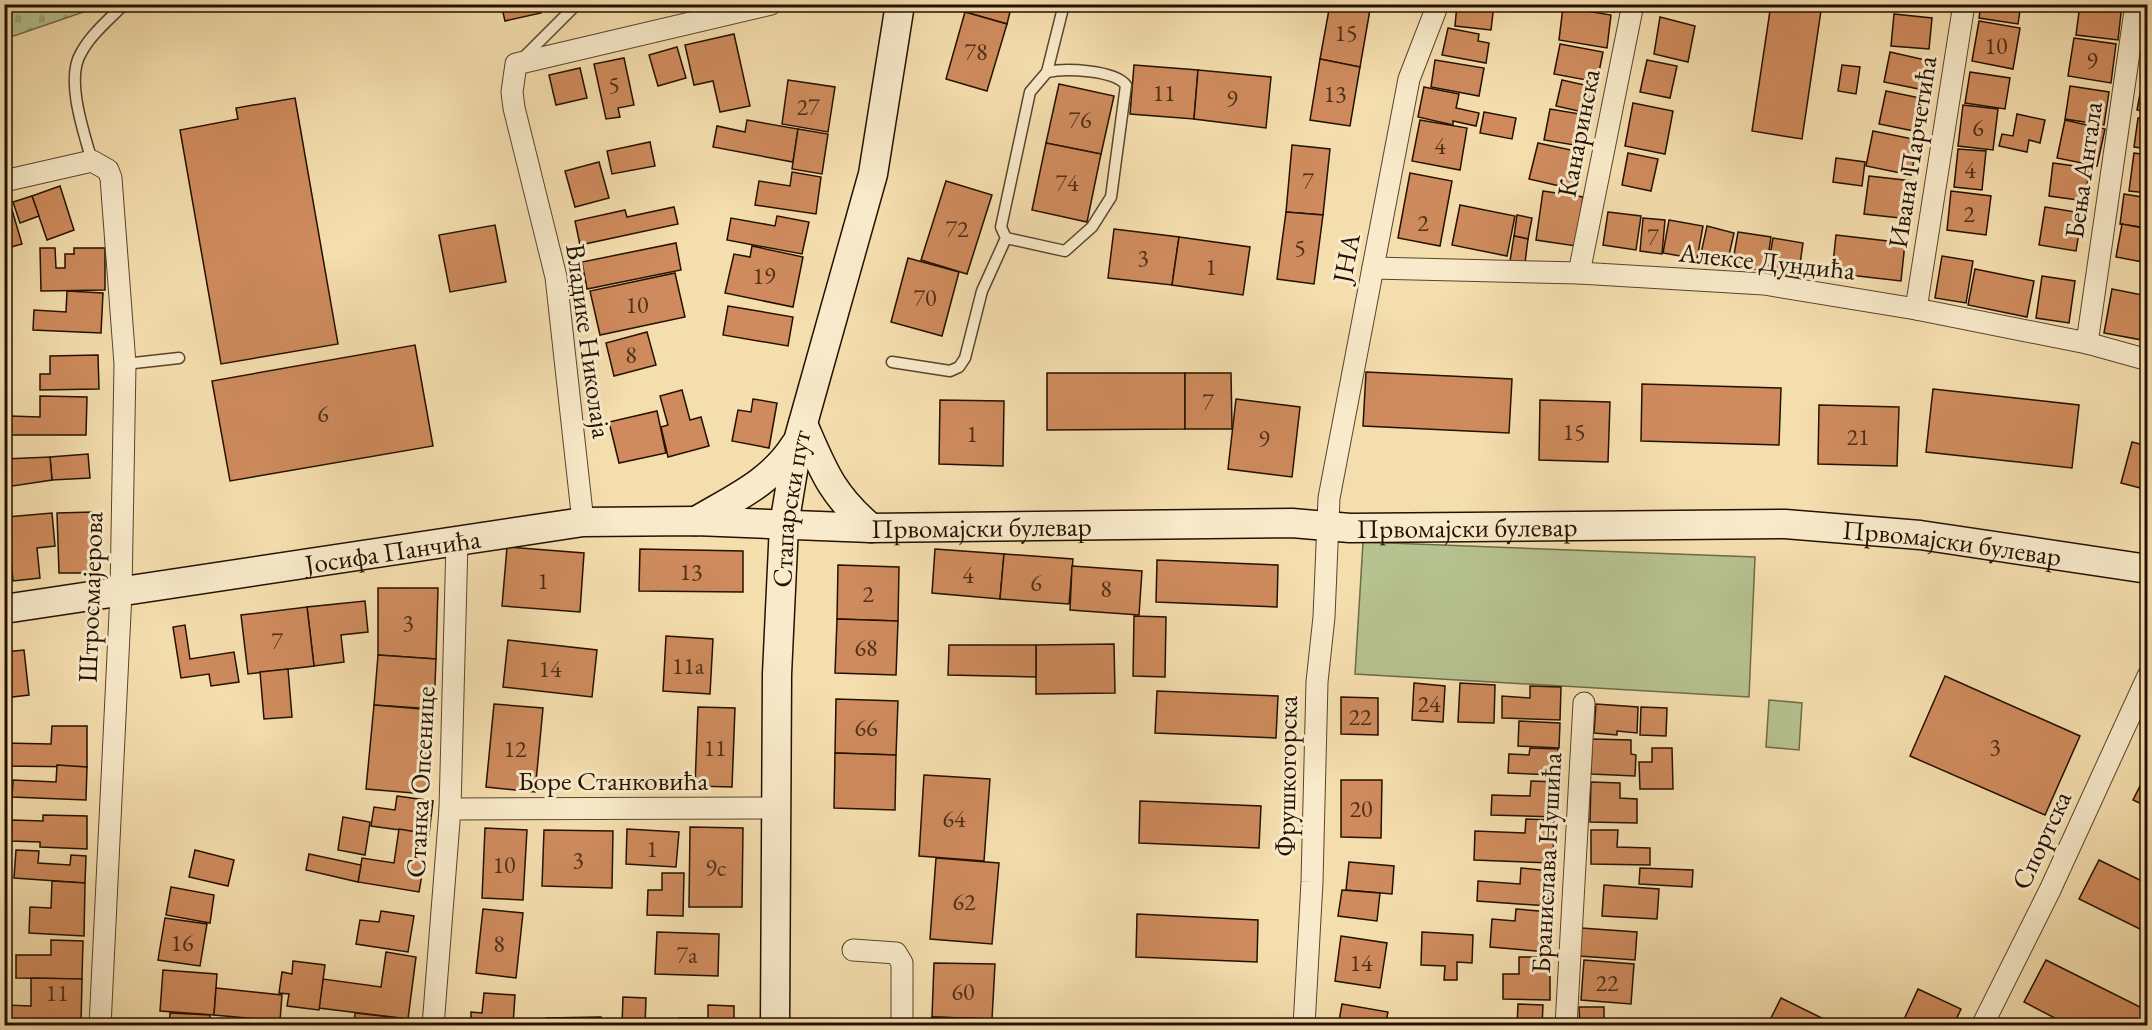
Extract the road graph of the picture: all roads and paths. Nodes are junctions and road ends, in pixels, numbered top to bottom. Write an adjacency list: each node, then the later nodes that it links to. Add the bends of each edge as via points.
1 (124, 4): 12 (lane, via 80,54 74,77 82,123)
2 (577, 4): 10 (lane)
3 (771, 4): 10 (street)
4 (900, 4): 23 (street, Стапарски пут, via 873,174)
5 (1064, 4): 11 (lane)
6 (1438, 4): 15 (street, ЈНА, via 1408,79)
7 (1633, 4): 16 (street, Канаринска)
8 (1964, 4): 17 (street, Ивана Парчетића)
9 (2136, 4): 18 (street, Бења Антала)
10 (516, 64): 25 (street, Владике Николаја, via 514,108 556,277)
11 (1047, 72): 14 (lane, via 1030,92 1001,227); 14 (lane, via 1111,75 1126,85 1111,197 1092,227 1065,251)
12 (100, 166): 13 (street); 22 (street, Штросмајерова)
13 (4, 181)
14 (1006, 238): 21 (lane, via 982,291 965,358 959,367 950,371)
15 (1373, 268): 16 (street, Алексе Дундића); 27 (street, ЈНА, via 1329,498)
16 (1579, 273): 17 (street, Алексе Дундића, via 1764,284)
17 (1916, 309): 18 (street, Алексе Дундића)
18 (2087, 343): 20 (street, Алексе Дундића)
19 (179, 358): 22 (lane)
20 (2148, 360)
21 (892, 362)
22 (125, 364): 31 (street, Штросмајерова)
23 (800, 432): 24 (street, via 783,465 769,477); 26 (street, Стапарски пут); 28 (street, via 828,483 848,509)
24 (696, 521): 25 (street, Јосифа Панчића); 26 (street, Јосифа Панчића)
25 (583, 522): 29 (street, Јосифа Панчића)
26 (784, 525): 28 (street, Првомајски булевар); 35 (street, Стапарски пут)
27 (1327, 527): 28 (street, Првомајски булевар, via 1292,523); 30 (street, Првомајски булевар, via 1785,524 1920,535); 42 (street, Фрушкогорска)
28 (871, 528)
29 (457, 542): 31 (street, Јосифа Панчића); 36 (street, Станка Опсенице)
30 (2148, 569)
31 (121, 593): 32 (street, Јосифа Панчића); 38 (street, Штросмајерова)
32 (4, 609)
33 (2148, 676): 44 (street, Спортска, via 2050,890)
34 (1584, 703): 43 (street, Бранислава Нушића)
35 (776, 808): 36 (street, Боре Станковића); 40 (street, Стапарски пут)
36 (450, 809): 39 (street, Станка Опсенице)
37 (854, 950): 41 (street, via 896,953 902,963)
38 (100, 1026)
39 (433, 1026)
40 (775, 1026)
41 (902, 1026)
42 (1304, 1026)
43 (1566, 1026)
44 (1982, 1026)

